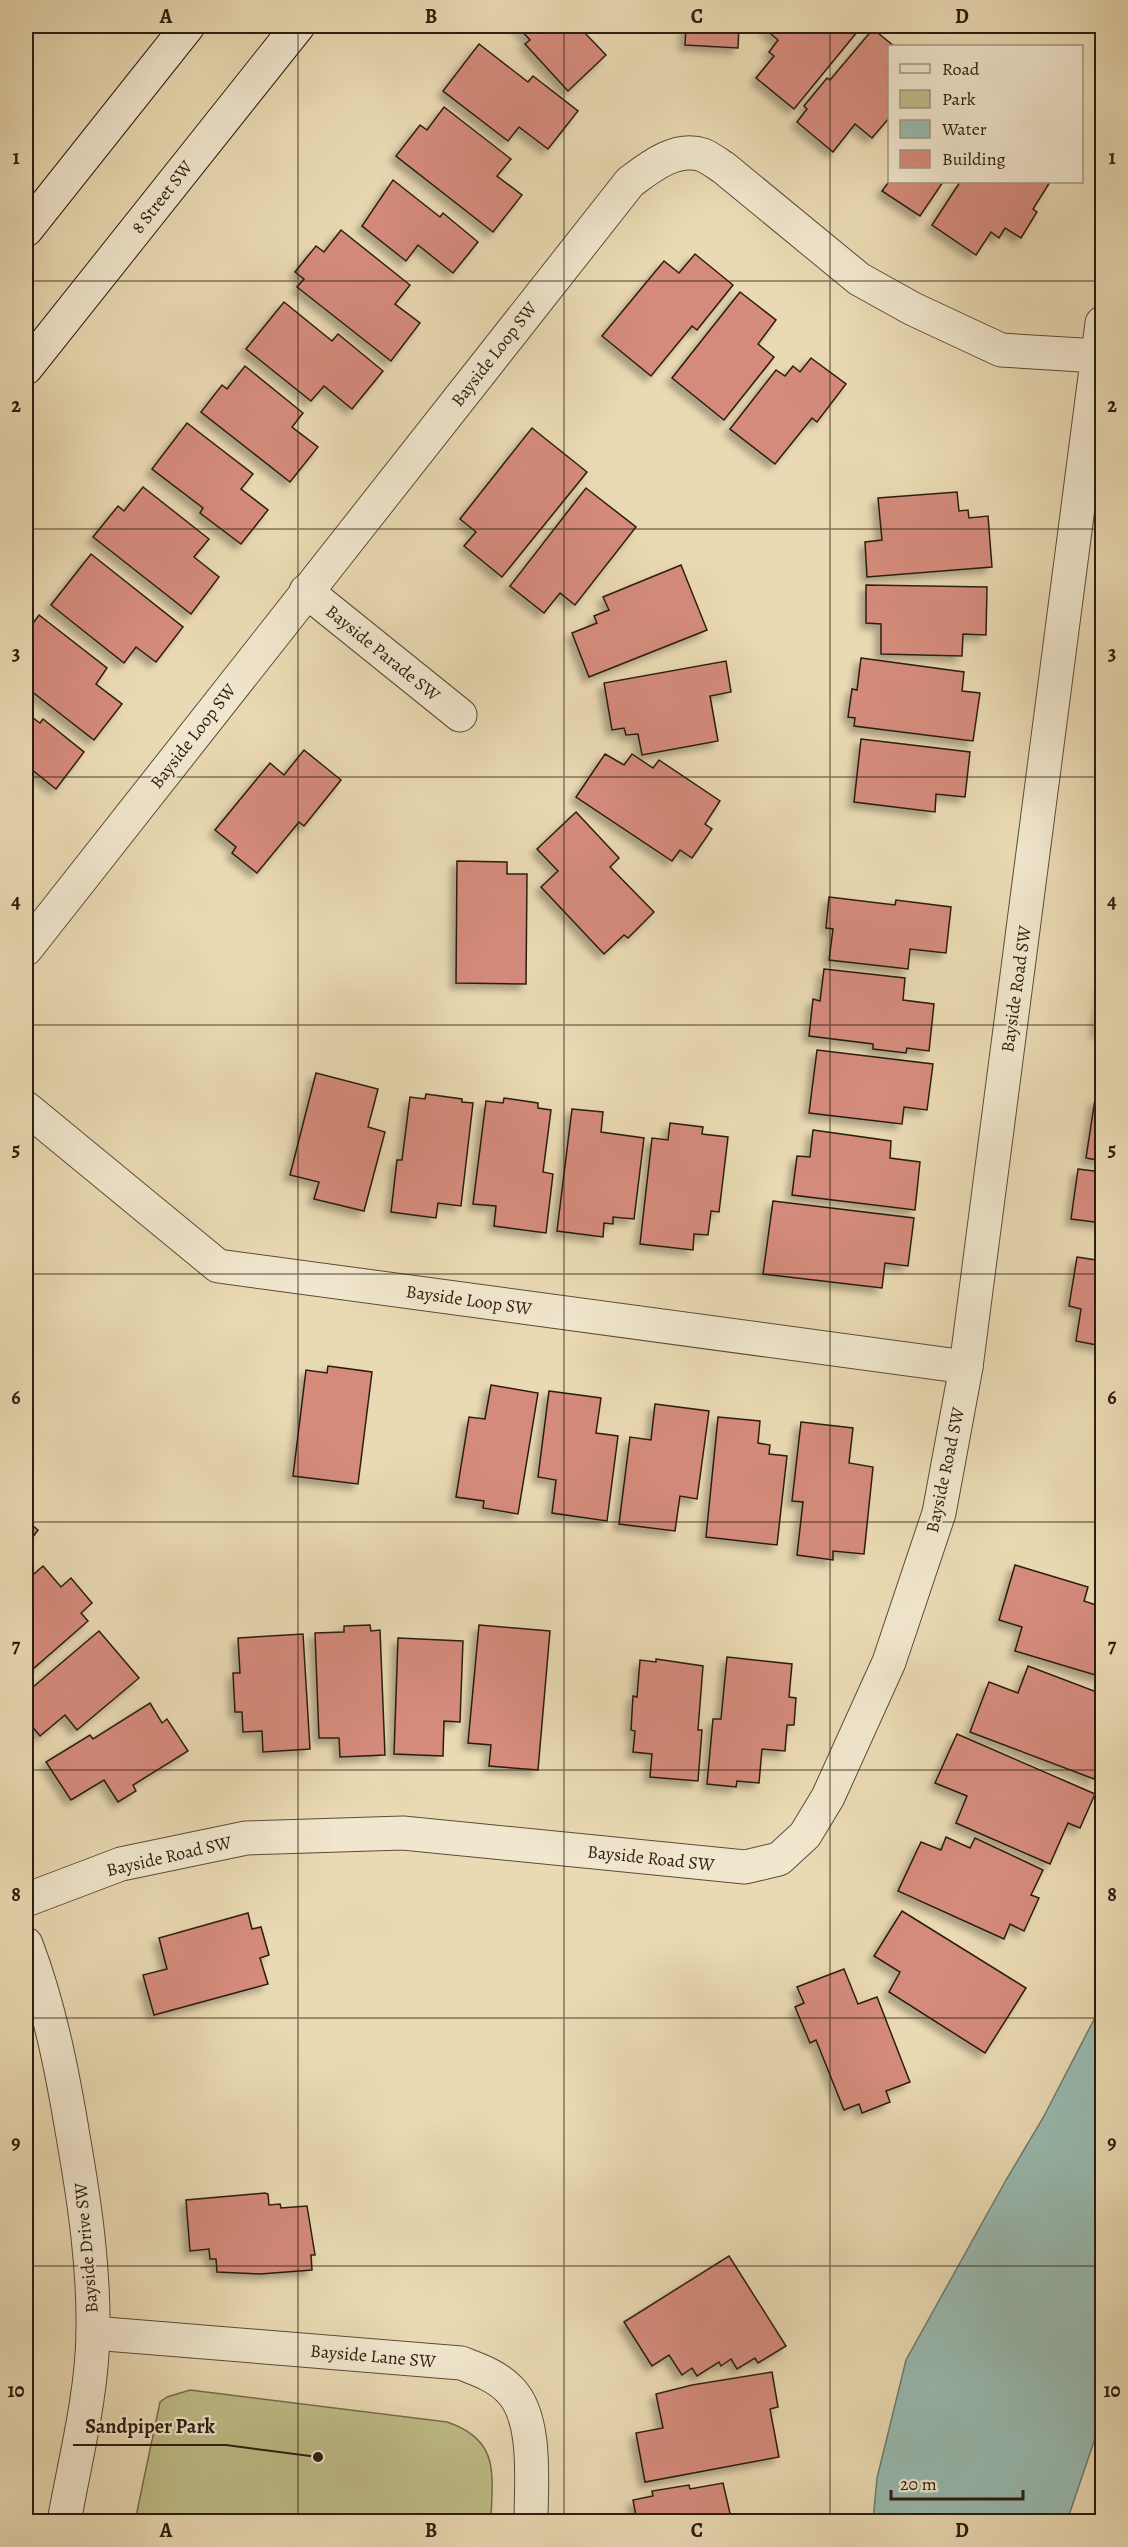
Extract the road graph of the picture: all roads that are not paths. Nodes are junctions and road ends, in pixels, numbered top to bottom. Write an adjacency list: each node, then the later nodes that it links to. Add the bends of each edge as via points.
1 (189, 26): 3 (street)
2 (298, 26): 6 (street, 8 Street SW)
3 (26, 230)
4 (1102, 323): 5 (street, Bayside Road SW)
5 (1098, 356): 7 (street, Bayside Loop SW, via 1001,350 913,309 859,279 724,168 702,155 674,155 630,182); 11 (street, Bayside Road SW)
6 (26, 368)
7 (306, 591): 8 (street, Bayside Parade SW); 9 (street, Bayside Loop SW)
8 (460, 715)
9 (26, 949)
10 (26, 1108): 11 (street, Bayside Loop SW, via 218,1266)
11 (966, 1367): 12 (street, Bayside Road SW, via 939,1513 890,1662 828,1797 805,1835 779,1859 746,1867 711,1865 403,1833 246,1838 121,1864)
12 (26, 1900)
13 (26, 1944): 14 (street, Bayside Drive SW, via 43,1988 68,2106 87,2218)
14 (93, 2333): 15 (street, Bayside Drive SW, via 85,2410); 16 (street, Bayside Lane SW, via 461,2363 487,2372 511,2391 524,2413 531,2455)
15 (64, 2522)
16 (531, 2522)

